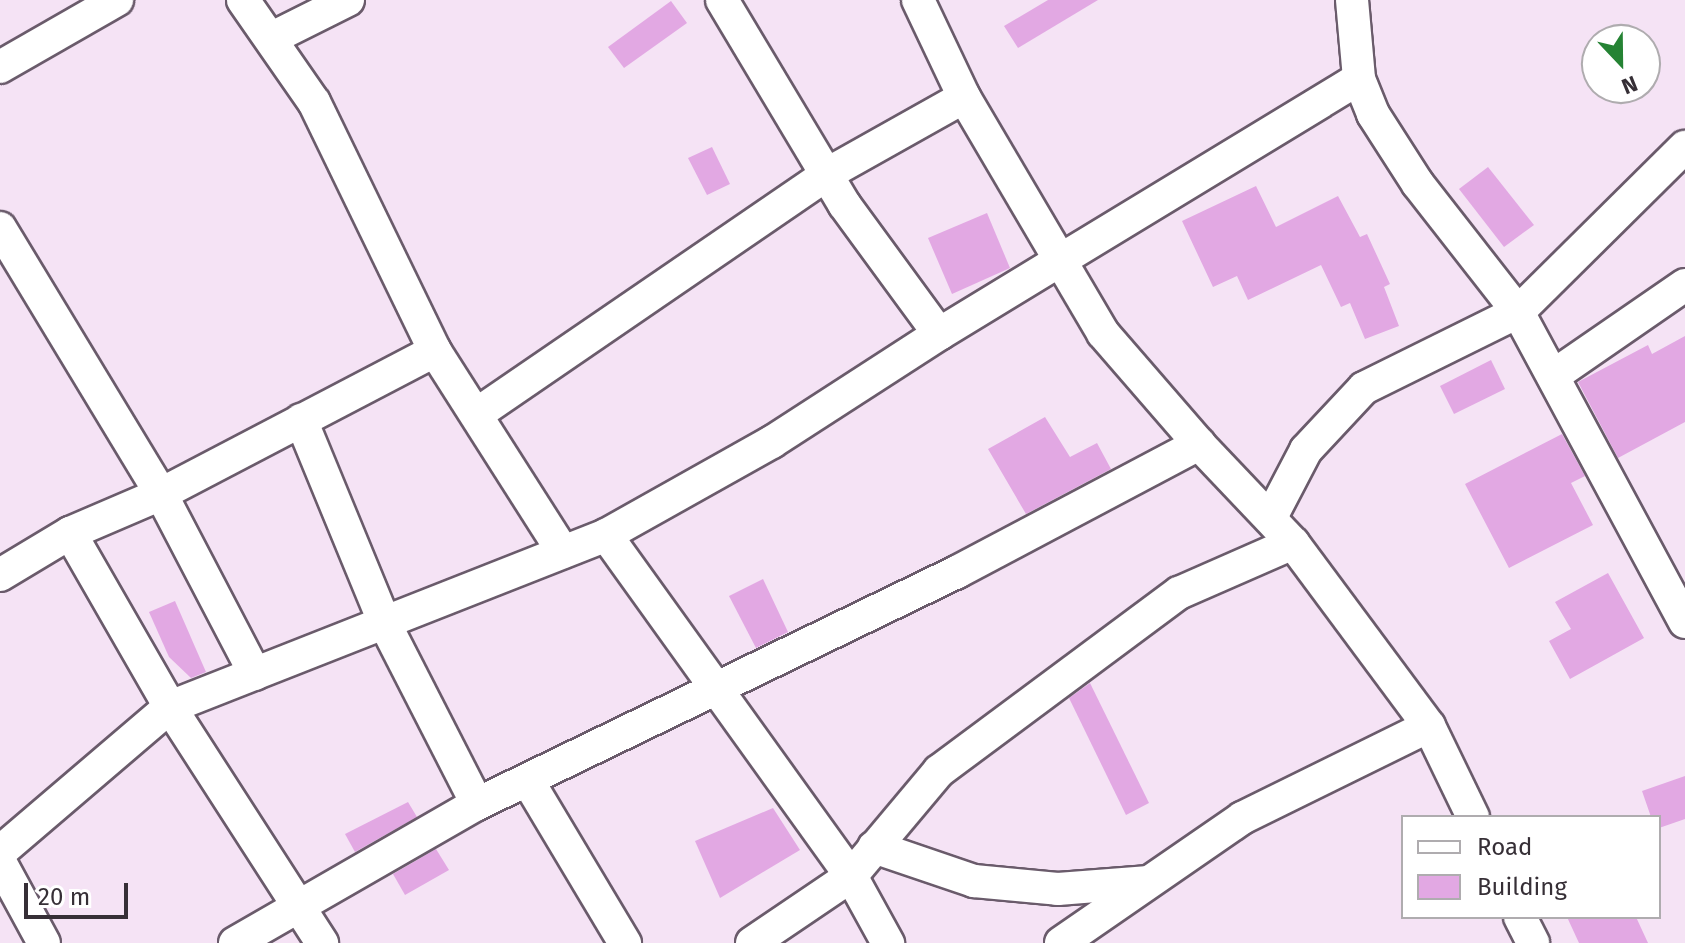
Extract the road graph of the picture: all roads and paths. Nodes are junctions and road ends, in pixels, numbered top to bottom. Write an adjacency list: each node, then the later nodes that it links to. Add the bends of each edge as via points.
1 (117, 0): 8 (street)
2 (243, 0): 7 (street)
3 (348, 0): 7 (street)
4 (722, 0): 12 (street)
5 (918, 0): 10 (street)
6 (1352, 0): 9 (street)
7 (272, 38): 18 (street, via 314,102)
8 (0, 67)
9 (1359, 79): 14 (street); 16 (street, via 1373,114 1418,184)
10 (964, 97): 12 (street); 14 (street)
11 (1685, 147): 16 (street)
12 (827, 174): 17 (street); 20 (street)
13 (0, 228): 23 (street)
14 (1059, 258): 17 (street); 22 (street, via 1103,333)
15 (1685, 285): 19 (street)
16 (1518, 312): 19 (street); 24 (street, via 1364,388 1306,450)
17 (939, 334): 26 (street, via 772,442)
18 (435, 351): 20 (street); 21 (street)
19 (1553, 376): 30 (street)
20 (477, 414): 28 (street)
21 (301, 420): 23 (street); 31 (street)
22 (1199, 444): 24 (street); 33 (street)
23 (161, 494): 25 (street); 32 (street)
24 (1271, 517): 27 (street)
25 (70, 533): 29 (street); 34 (street)
26 (606, 535): 28 (street); 33 (street)
27 (1293, 543): 35 (street); 39 (street, via 1179,593 939,771)
28 (563, 552): 31 (street)
29 (0, 575)
30 (1685, 622)
31 (385, 624): 32 (street); 37 (street)
32 (255, 674): 34 (street)
33 (715, 691): 36 (street); 42 (street)
34 (170, 707): 40 (street); 44 (street)
35 (1429, 726): 38 (street); 43 (street, via 1242,818)
36 (528, 781): 37 (street); 49 (street)
37 (477, 804): 44 (street)
38 (1472, 815)
39 (874, 847): 42 (street); 43 (street, via 974,881 1058,889)
40 (0, 852)
41 (0, 862): 46 (street)
42 (851, 876): 50 (street); 51 (street)
43 (1146, 882): 52 (street)
44 (299, 905): 47 (street); 48 (street)
45 (1521, 919): 53 (street)
46 (44, 943)
47 (235, 943)
48 (322, 943)
49 (625, 943)
50 (752, 943)
51 (888, 943)
52 (1061, 943)
53 (1533, 943)

